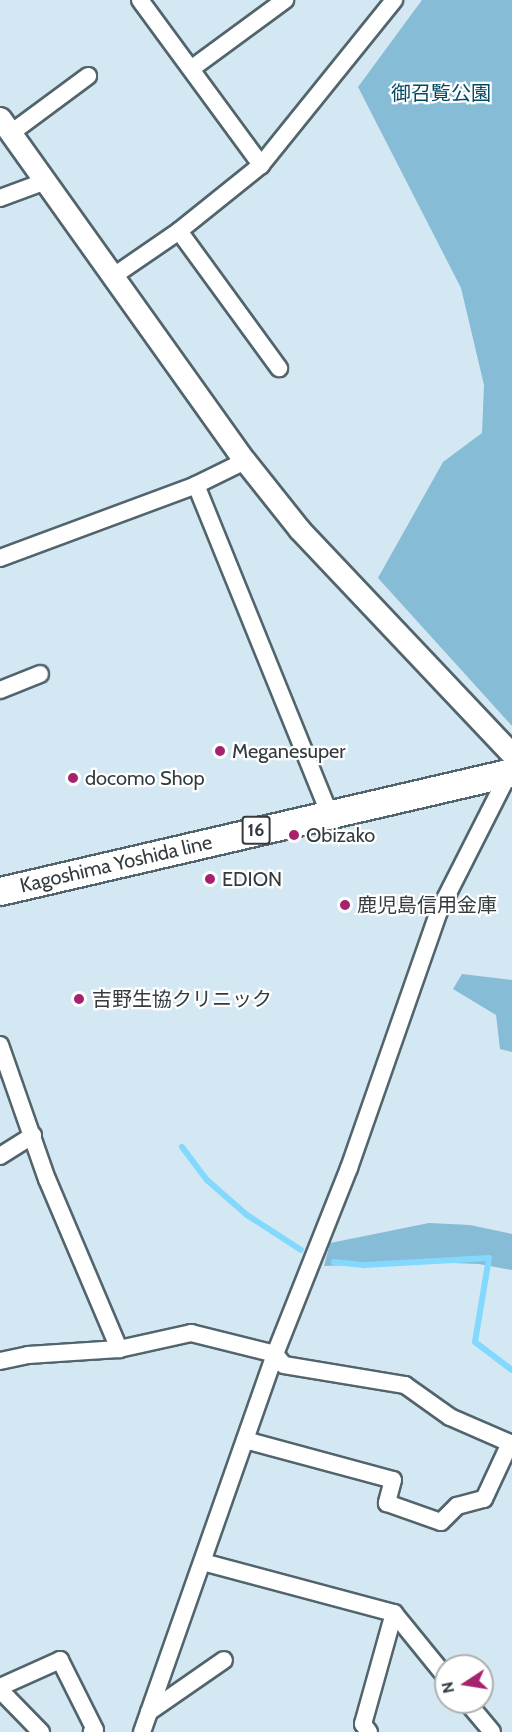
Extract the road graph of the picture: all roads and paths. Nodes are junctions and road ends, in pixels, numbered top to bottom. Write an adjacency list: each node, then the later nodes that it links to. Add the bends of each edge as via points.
1 (140, 0): 4 (street)
2 (285, 0): 4 (street)
3 (394, 0): 7 (street)
4 (191, 69): 7 (street)
5 (88, 76): 6 (street)
6 (5, 126): 8 (street)
7 (261, 165): 10 (street)
8 (46, 181): 9 (street); 11 (street)
9 (0, 198)
10 (179, 231): 11 (street); 12 (street)
11 (115, 275): 13 (street)
12 (279, 368)
13 (245, 461): 14 (street); 18 (street, via 299,529)
14 (196, 485): 15 (street); 19 (street)
15 (0, 558)
16 (40, 674): 17 (street)
17 (0, 690)
18 (511, 766): 19 (main road, Kagoshima Yoshida line / 16); 25 (street, via 439,911 349,1168)
19 (329, 813): 20 (main road, Kagoshima Yoshida line / 16)
20 (0, 891)
21 (0, 1045): 22 (street)
22 (33, 1136): 23 (street); 24 (street, via 46,1179)
23 (0, 1156)
24 (119, 1349): 25 (street, via 191,1333); 26 (street, via 28,1355)
25 (275, 1354): 27 (street); 28 (street, via 284,1365 405,1385 450,1417)
26 (0, 1361)
27 (246, 1440): 28 (street, via 393,1480 387,1503 441,1522 457,1506 484,1499); 29 (street)
28 (511, 1443)
29 (203, 1562): 30 (street); 34 (street)
30 (394, 1613): 32 (street); 39 (street, via 363,1725)
31 (224, 1660): 34 (street)
32 (434, 1662)
33 (0, 1689): 36 (street); 37 (street, via 60,1660 95,1730)
34 (149, 1712): 38 (street)
35 (477, 1714): 40 (street)
36 (32, 1729)
37 (92, 1732)
38 (142, 1732)
39 (369, 1732)
40 (492, 1732)

